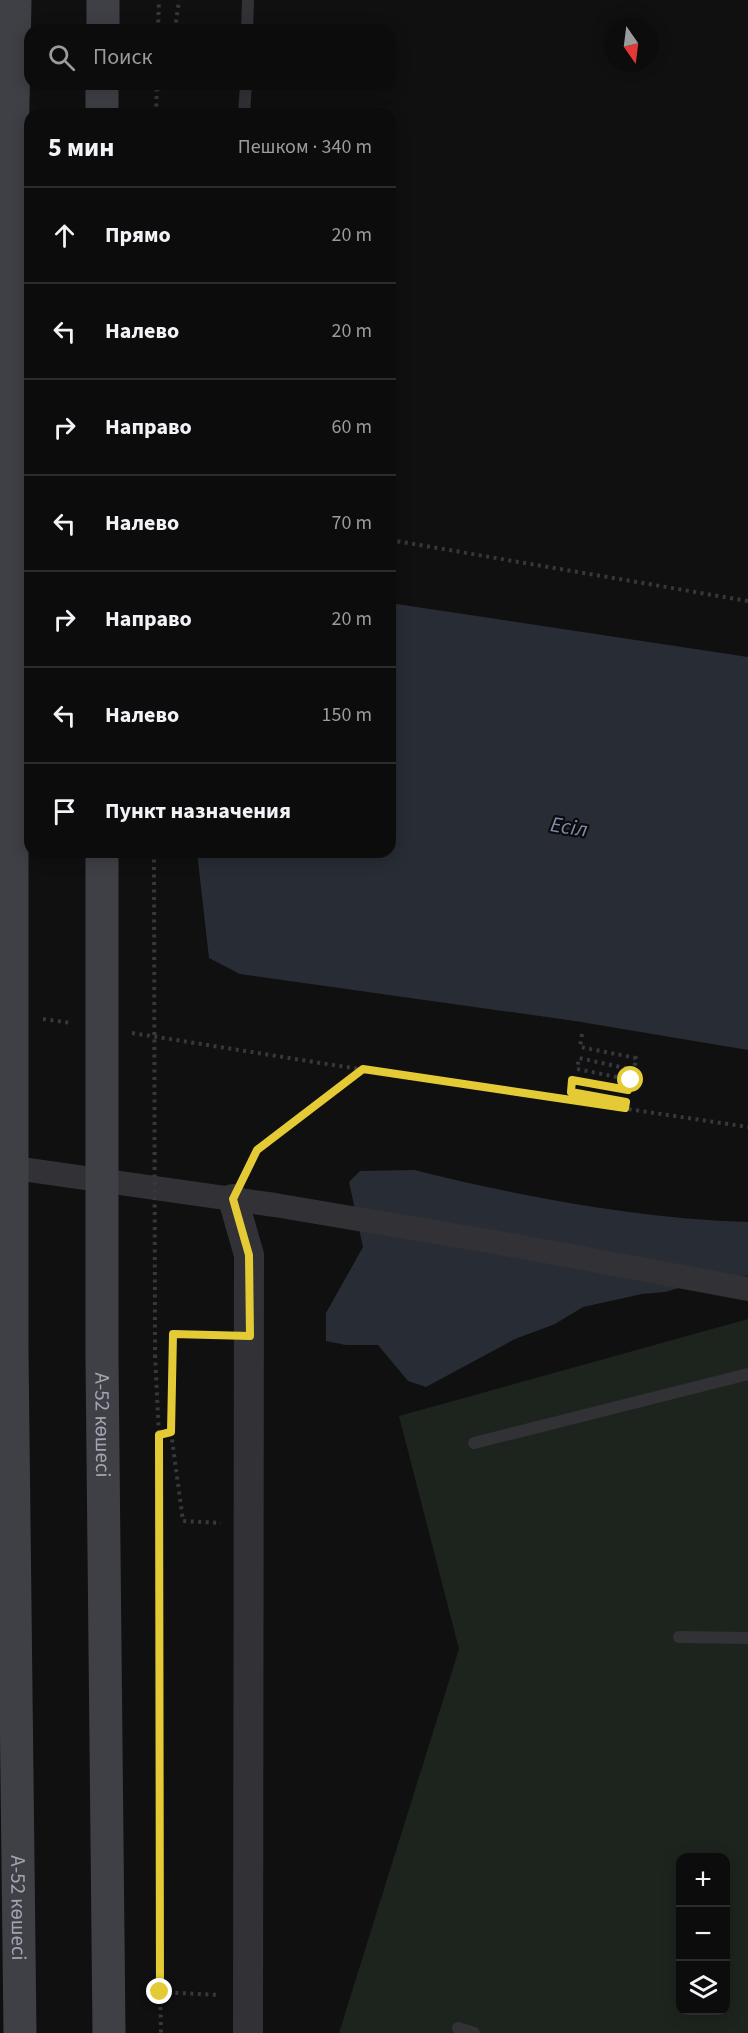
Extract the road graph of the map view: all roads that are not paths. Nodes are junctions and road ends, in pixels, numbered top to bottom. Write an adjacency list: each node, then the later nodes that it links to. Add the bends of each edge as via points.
1 (15, 0): 21 (main road, А-52 көшесі, via 12,1351)
2 (103, 0): 4 (main road)
3 (248, 0): 5 (lane)
4 (103, 24)
5 (247, 24)
6 (102, 90): 8 (main road)
7 (246, 90): 9 (lane)
8 (102, 108)
9 (244, 108)
10 (0, 272): 11 (lane)
11 (20, 277)
12 (102, 858): 22 (main road, А-52 көшесі)
13 (0, 1166): 14 (street)
14 (233, 1199): 15 (street); 23 (street, via 249,1255)
15 (748, 1289)
16 (748, 1374): 17 (lane)
17 (474, 1443)
18 (680, 1637): 19 (lane)
19 (748, 1638)
20 (458, 2028): 24 (lane)
21 (20, 2033)
22 (109, 2033)
23 (248, 2033)
24 (474, 2033)

